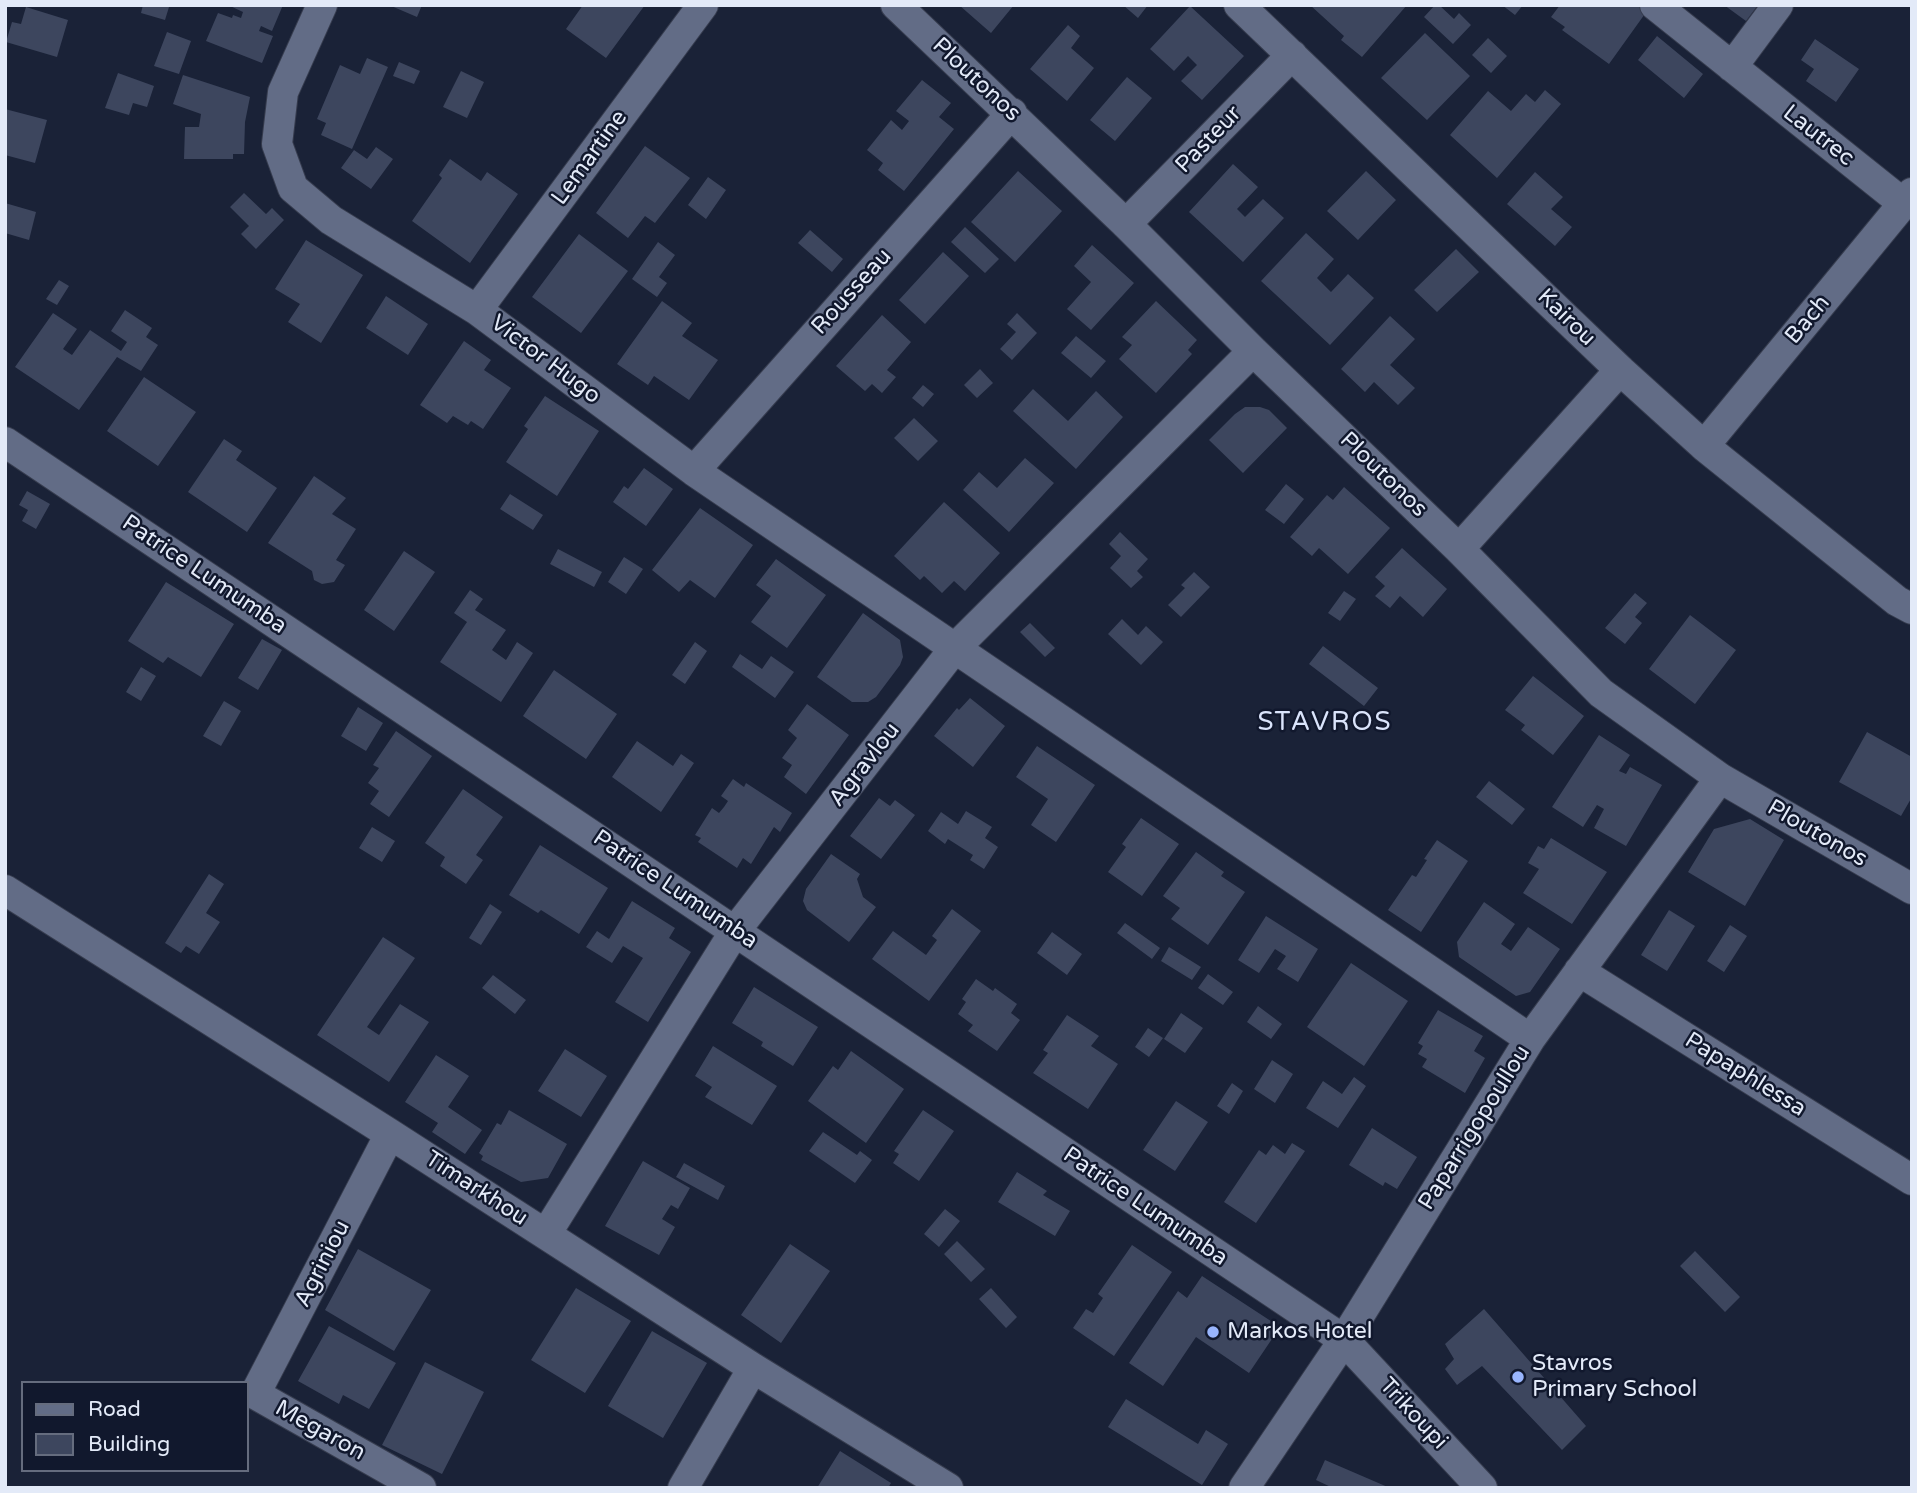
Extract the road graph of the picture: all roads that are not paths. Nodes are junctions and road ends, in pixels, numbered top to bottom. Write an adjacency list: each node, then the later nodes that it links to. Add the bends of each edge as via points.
1 (322, 5): 12 (street, Victor Hugo, via 283,92 277,144 293,188 331,220)
2 (703, 5): 12 (street, Lemartine)
3 (896, 5): 9 (street, Ploutonos)
4 (1239, 5): 7 (street, Kairou)
5 (1655, 5): 8 (street, Lautrec)
6 (1778, 5): 8 (street)
7 (1292, 55): 11 (street, Pasteur); 14 (street, Kairou)
8 (1732, 67): 10 (street, Lautrec)
9 (1012, 113): 11 (street, Ploutonos); 17 (street, Rousseau)
10 (1908, 199): 16 (street, Bach)
11 (1126, 224): 13 (street, Ploutonos)
12 (477, 310): 17 (street, Victor Hugo)
13 (1253, 351): 18 (street, Ploutonos); 20 (street, Agravlou)
14 (1620, 370): 16 (street, Kairou); 18 (street)
15 (5, 442): 24 (street, Patrice Lumumba)
16 (1704, 446): 19 (street, Kairou)
17 (694, 471): 20 (street, Victor Hugo)
18 (1459, 549): 21 (street, Ploutonos, via 1601,693)
19 (1907, 597)
20 (954, 649): 24 (street, Agravlou); 26 (street, Victor Hugo)
21 (1720, 778): 22 (street, Ploutonos); 25 (street, Paparrigopoullou)
22 (1912, 889)
23 (5, 890): 27 (street, Timarkhou)
24 (736, 931): 29 (street, Agravlou); 30 (street, Patrice Lumumba)
25 (1579, 971): 26 (street, Paparrigopoullou); 28 (street, Papaphlessa)
26 (1530, 1039): 30 (street, Paparrigopoullou)
27 (390, 1134): 29 (street, Timarkhou); 32 (street, Agriniou)
28 (1912, 1180)
29 (545, 1234): 31 (street, Timarkhou)
30 (1344, 1340): 36 (street, Paparrigopoullou); 37 (street, Trikoupi)
31 (753, 1368): 34 (street); 35 (street, Timarkhou)
32 (256, 1394): 33 (street, Megaron)
33 (421, 1488)
34 (683, 1488)
35 (948, 1488)
36 (1244, 1488)
37 (1482, 1488)

